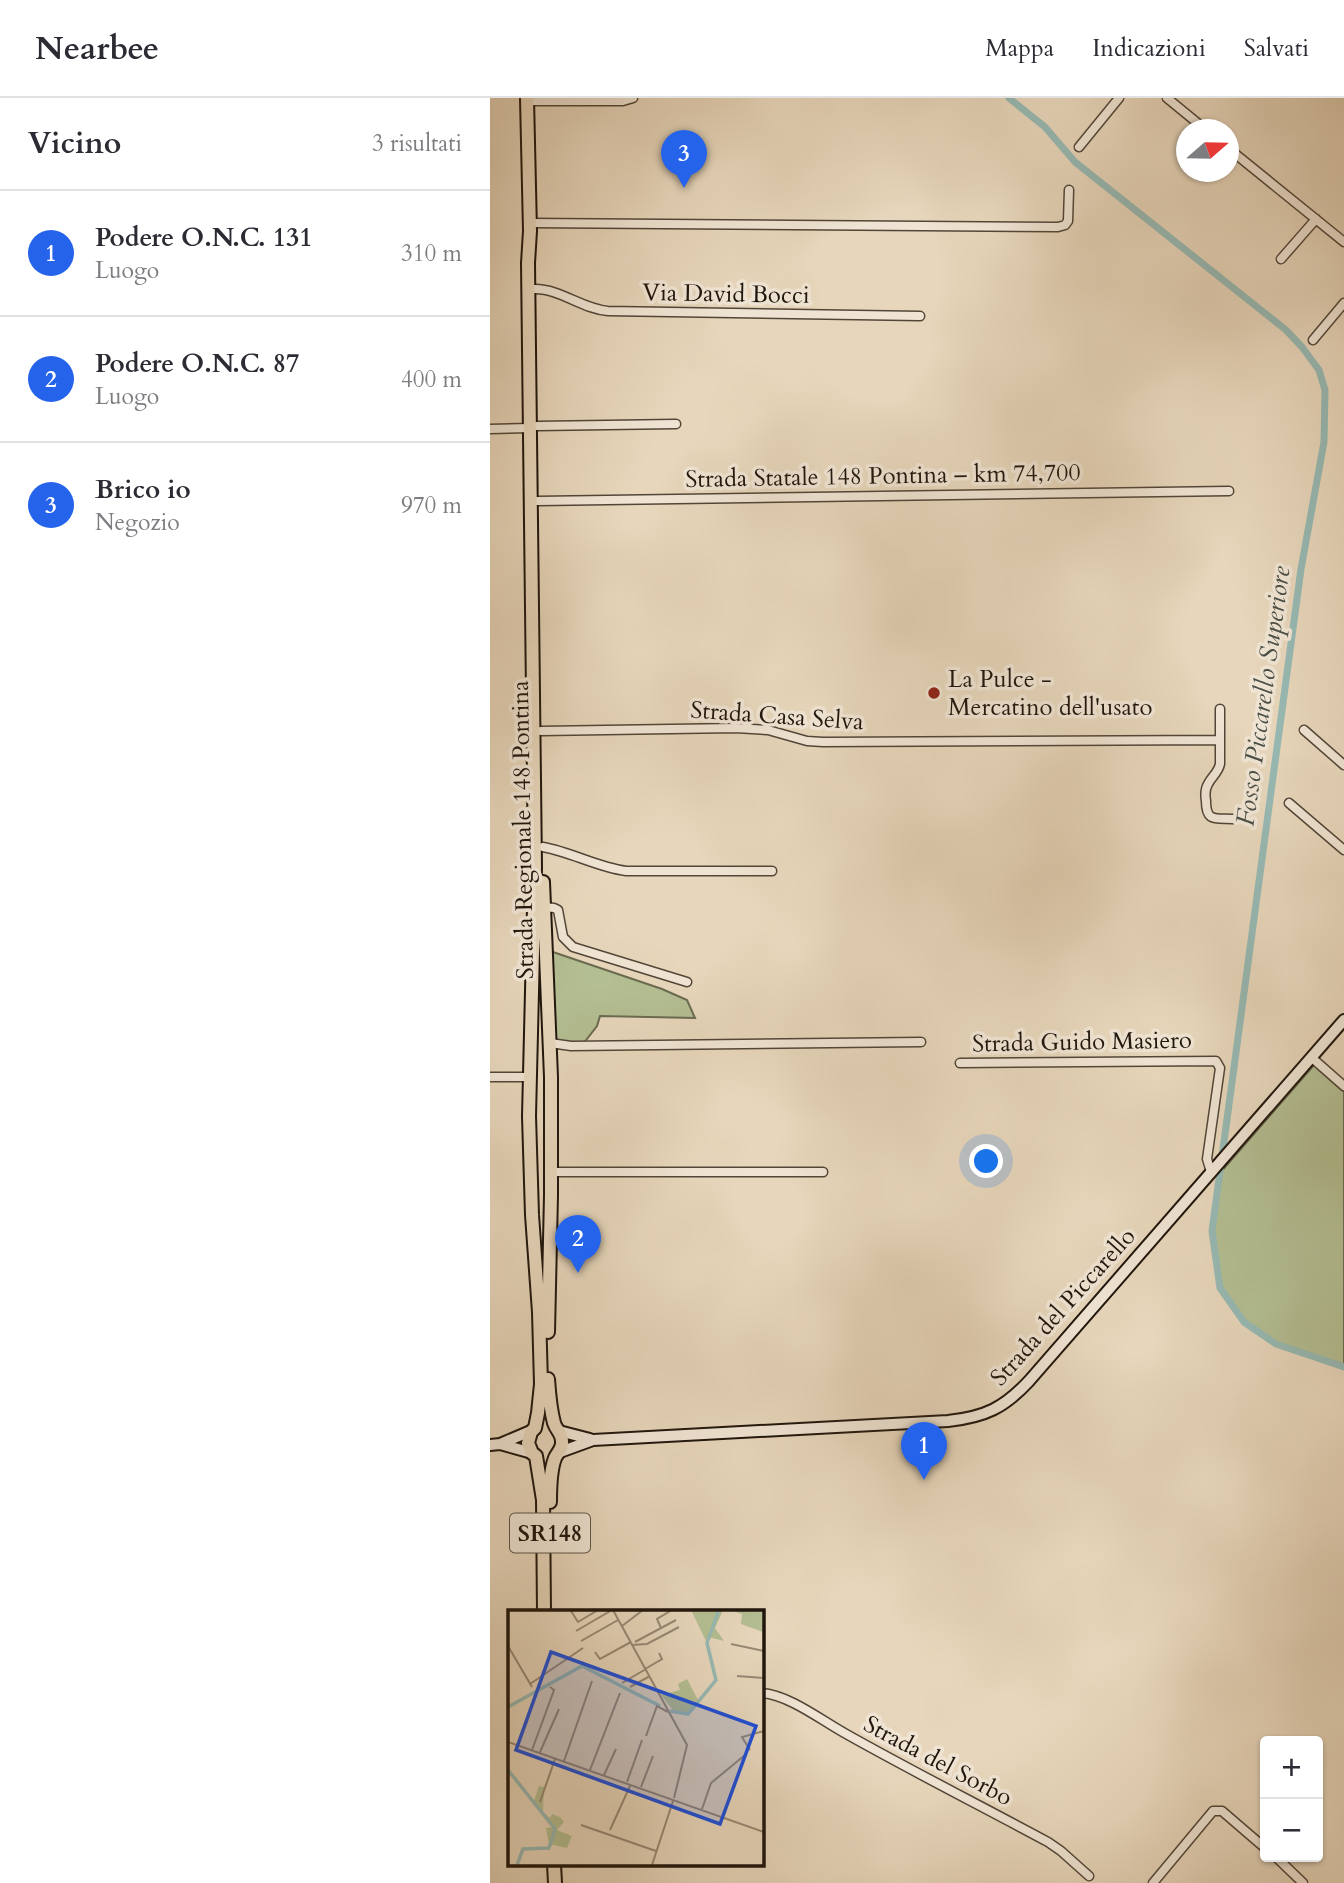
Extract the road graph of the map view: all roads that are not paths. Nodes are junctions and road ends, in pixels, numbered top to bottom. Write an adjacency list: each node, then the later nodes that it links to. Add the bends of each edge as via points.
1 (633, 98): 4 (street)
2 (1119, 98): 6 (street)
3 (1167, 98): 5 (street)
4 (528, 99): 10 (main road, Strada Regionale 148 Pontina / SR148)
5 (1193, 119)
6 (1079, 147)
7 (1239, 157): 9 (street)
8 (1069, 190): 10 (street, via 1068,221 1058,227)
9 (1316, 219): 11 (street); 12 (street)
10 (530, 227): 13 (main road, Strada Regionale 148 Pontina / SR148); 18 (main road, Strada Regionale 148 Pontina / SR148)
11 (1344, 242)
12 (1281, 259)
13 (536, 289): 15 (street, Via David Bocci, via 608,311); 18 (main road, Strada Regionale 148 Pontina / SR148)
14 (1344, 303): 16 (street)
15 (920, 316)
16 (1313, 340)
17 (676, 424): 18 (street)
18 (534, 427): 19 (street); 21 (main road, Strada Regionale 148 Pontina / SR148); 40 (main road, Strada Regionale 148 Pontina / SR148, via 535,867)
19 (490, 429)
20 (1228, 491): 21 (street, Strada Statale 148 Pontina – km 74,700)
21 (538, 501): 24 (main road, Strada Regionale 148 Pontina / SR148)
22 (1220, 709): 25 (street)
23 (1304, 730): 26 (street)
24 (541, 731): 25 (street, Strada Casa Selva, via 736,728 823,743); 29 (main road, Strada Regionale 148 Pontina / SR148)
25 (1220, 740): 28 (street, via 1220,765 1206,788 1206,811 1212,818)
26 (1344, 765)
27 (1289, 803): 30 (street)
28 (1233, 819)
29 (542, 847): 31 (street, via 622,870); 32 (main road, Strada Regionale 148 Pontina / SR148)
30 (1344, 850)
31 (772, 872)
32 (543, 907): 33 (street, via 558,910 563,937 573,947); 36 (main road, Strada Regionale 148 Pontina / SR148)
33 (687, 982)
34 (1344, 1020): 37 (street, Strada del Piccarello)
35 (921, 1042): 36 (street)
36 (550, 1043): 42 (main road, Strada Regionale 148 Pontina / SR148)
37 (1311, 1057): 41 (street); 44 (street, Strada del Piccarello)
38 (960, 1063): 44 (street, Strada Guido Masiero, via 1216,1061 1220,1069 1207,1159)
39 (490, 1077): 40 (street)
40 (529, 1077): 45 (main road, Strada Regionale 148 Pontina / SR148, via 540,1370)
41 (1344, 1086)
42 (551, 1172): 43 (street); 46 (main road, Strada Regionale 148 Pontina / SR148, via 548,1377)
43 (823, 1172)
44 (1211, 1172): 47 (street, Strada del Piccarello, via 1026,1385 994,1411 948,1421)
45 (534, 1429): 46 (main road, via 545,1425); 48 (street); 50 (main road, Strada Regionale 148 Pontina / SR148, via 528,1443)
46 (557, 1430): 47 (street, Strada del Piccarello); 49 (main road, Strada Regionale 148 Pontina / SR148, via 562,1441)
47 (593, 1440): 49 (street, Strada del Piccarello)
48 (495, 1444): 50 (street)
49 (558, 1453): 50 (main road, via 546,1459); 52 (main road, Strada Regionale 148 Pontina / SR148, via 550,1497)
50 (534, 1454): 51 (main road, Strada Regionale 148 Pontina / SR148, via 543,1496)
51 (544, 1610)
52 (551, 1610)
53 (763, 1693): 56 (street, Strada del Sorbo, via 782,1698 1048,1842)
54 (1260, 1843): 57 (street, via 1222,1811 1213,1811)
55 (1281, 1862): 58 (street)
56 (1089, 1876)
57 (1153, 1883)
58 (1303, 1883)

